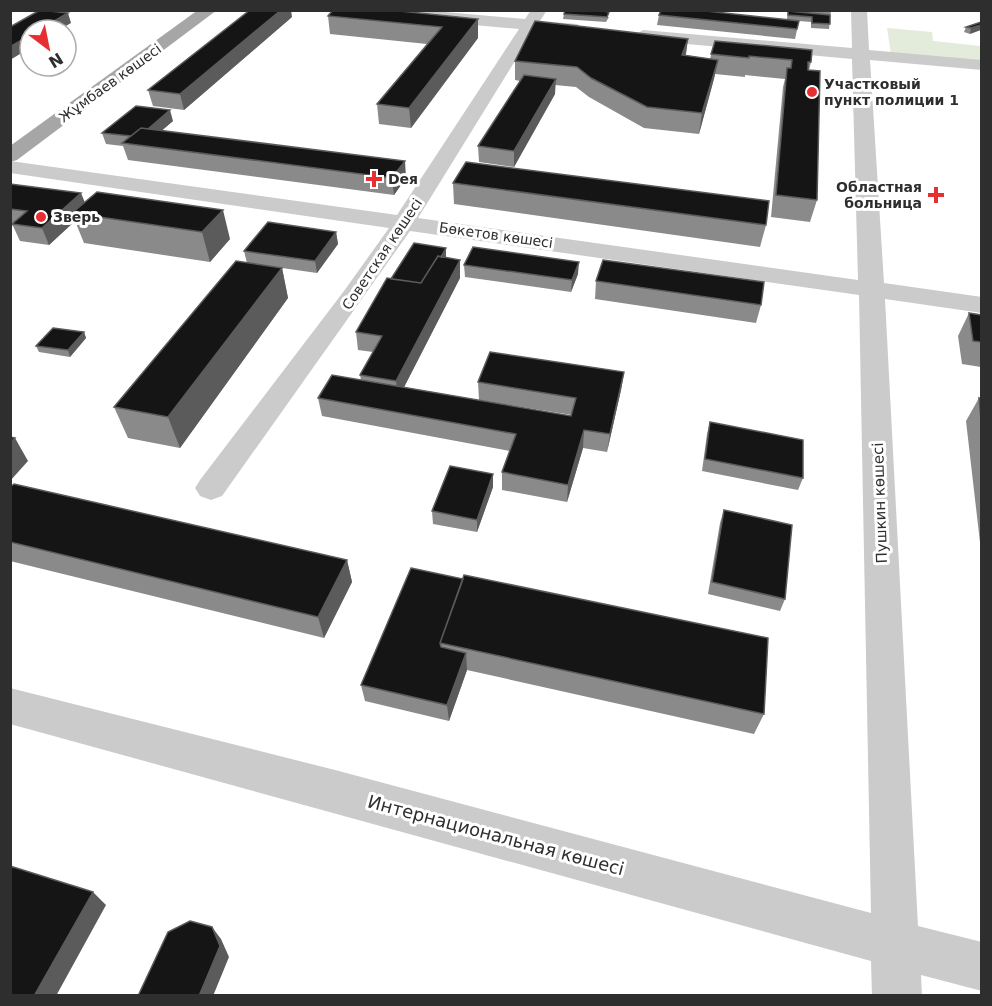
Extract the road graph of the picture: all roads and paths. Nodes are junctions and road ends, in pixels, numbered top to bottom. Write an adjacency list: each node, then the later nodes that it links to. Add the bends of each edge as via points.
1 (208, 10): 9 (main road, Жұмбаев көшесі)
2 (361, 10): 4 (street)
3 (859, 10): 7 (street, Пушкин көшесі)
4 (534, 18): 5 (street); 11 (street, Советская көшесі)
5 (598, 31)
6 (621, 33): 7 (street)
7 (861, 54): 8 (street); 12 (street, Пушкин көшесі)
8 (981, 65)
9 (10, 156)
10 (10, 167): 11 (street, Бөкетов көшесі)
11 (405, 221): 12 (street, Бөкетов көшесі); 14 (street, Советская көшесі)
12 (870, 291): 13 (street, Бөкетов көшесі); 16 (street, Пушкин көшесі)
13 (981, 305)
14 (211, 488)
15 (10, 706): 16 (street, Интернациональная көшесі)
16 (897, 944): 17 (street, Интернациональная көшесі); 18 (street, Пушкин көшесі)
17 (981, 967)
18 (897, 996)

